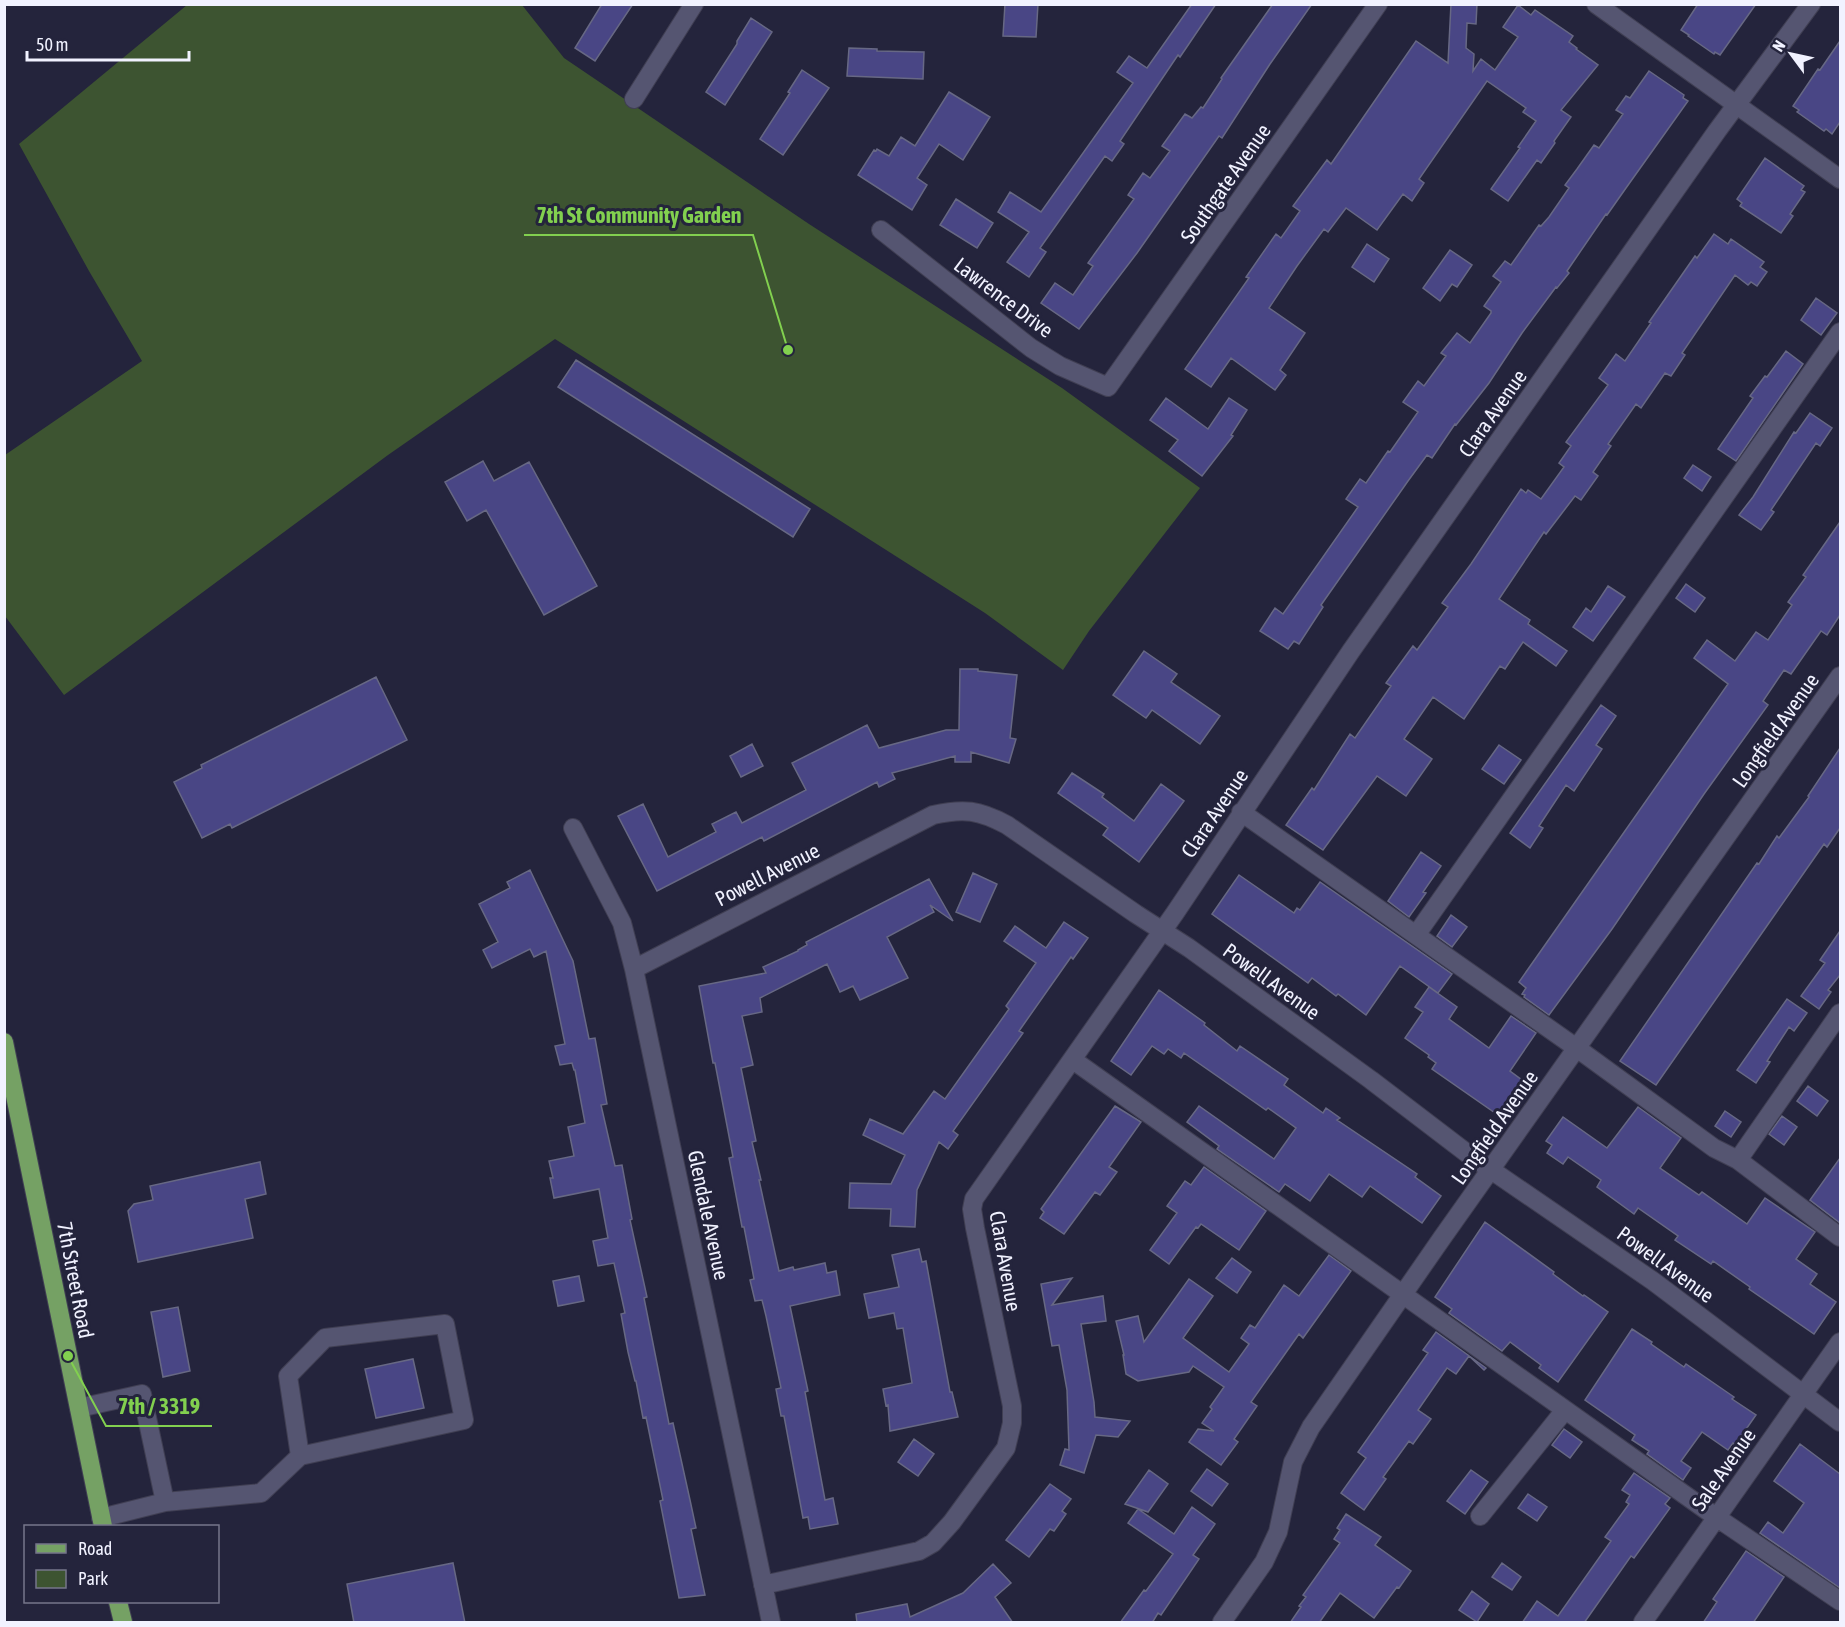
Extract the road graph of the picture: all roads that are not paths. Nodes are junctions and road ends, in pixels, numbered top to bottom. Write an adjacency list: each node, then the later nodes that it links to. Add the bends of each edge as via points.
1 (694, 4): 5 (street)
2 (1378, 4): 10 (street, Southgate Avenue)
3 (1596, 4): 6 (street)
4 (1811, 4): 6 (street, Clara Avenue)
5 (634, 99)
6 (1737, 105): 7 (street); 12 (street, Clara Avenue)
7 (1840, 179)
8 (881, 230): 10 (street, Lawrence Drive, via 1031,348 1059,366)
9 (1840, 332): 15 (street)
10 (1108, 387)
11 (1840, 676): 19 (street, Longfield Avenue)
12 (1242, 812): 14 (street, Clara Avenue); 15 (street)
13 (573, 828): 16 (street, Glendale Avenue, via 622,923)
14 (1161, 931): 16 (street, Powell Avenue, via 1007,825 977,812 953,811 912,825); 20 (street, Clara Avenue); 22 (street, Powell Avenue)
15 (1416, 935): 19 (street)
16 (634, 969): 35 (street, Glendale Avenue)
17 (1840, 1013): 21 (street)
18 (4, 1042): 27 (main road, 7th Street Road)
19 (1578, 1049): 21 (street, via 1714,1148); 22 (street, Longfield Avenue)
20 (1073, 1060): 24 (street); 35 (street, Clara Avenue, via 974,1199 972,1209 1012,1406 1006,1448 952,1522 933,1543 919,1551)
21 (1738, 1160): 23 (street)
22 (1492, 1170): 24 (street, Longfield Avenue); 26 (street, Powell Avenue, via 1653,1281)
23 (1840, 1237)
24 (1403, 1294): 28 (street); 40 (street, Longfield Avenue, via 1311,1427 1293,1462 1278,1533 1264,1562)
25 (1840, 1342): 26 (street, Sale Avenue)
26 (1803, 1394): 29 (street, Powell Avenue); 33 (street, Sale Avenue)
27 (79, 1408): 31 (street, via 142,1394); 34 (main road, 7th Street Road)
28 (1565, 1410): 32 (street); 33 (street)
29 (1840, 1422)
30 (300, 1456): 30 (street, via 464,1420 445,1324 325,1338 288,1376); 31 (street, via 261,1493)
31 (165, 1502): 34 (street)
32 (1480, 1516)
33 (1716, 1517): 36 (street); 41 (street, Sale Avenue)
34 (102, 1522)
35 (763, 1585): 39 (street, Glendale Avenue)
36 (1840, 1601)
37 (118, 1603): 38 (main road)
38 (123, 1623)
39 (771, 1623)
40 (1222, 1623)
41 (1642, 1623)

